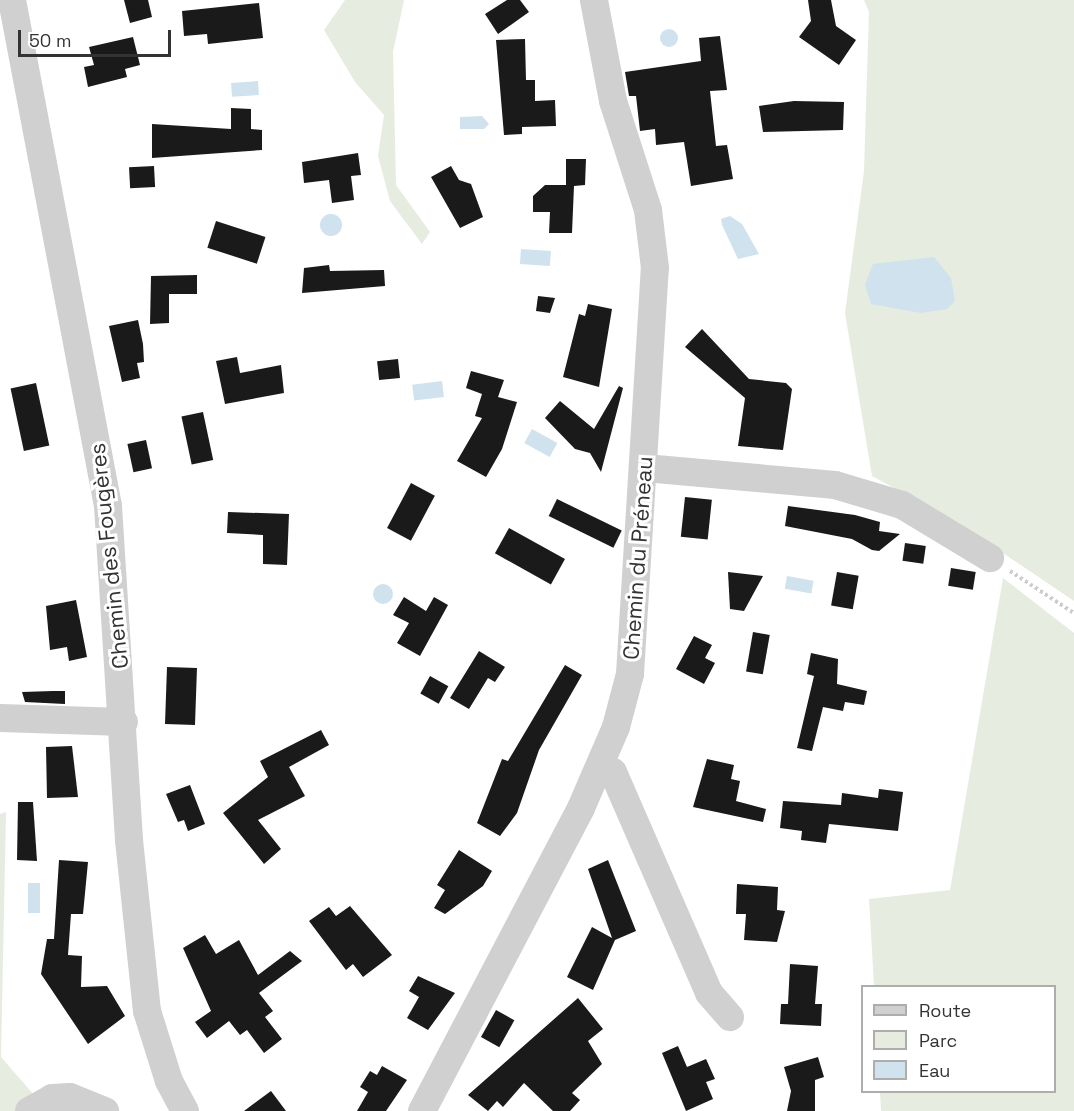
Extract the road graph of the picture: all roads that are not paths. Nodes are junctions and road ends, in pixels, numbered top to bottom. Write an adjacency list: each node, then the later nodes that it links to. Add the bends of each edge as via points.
1 (12, 0): 6 (street, Chemin des Fougères, via 91,395 108,506)
2 (594, 0): 3 (street, Chemin du Préneau, via 613,101 648,210 655,268)
3 (645, 468): 4 (street, via 835,485 902,504); 7 (street, Chemin du Préneau, via 630,674)
4 (990, 558)
5 (0, 718): 6 (street)
6 (124, 722): 11 (street, Chemin des Fougères, via 129,840 147,1011 169,1082)
7 (600, 766): 8 (street, via 613,772 709,993); 12 (street, Chemin du Préneau, via 513,947)
8 (730, 1017)
9 (29, 1111): 10 (street, via 52,1098 70,1097)
10 (105, 1111)
11 (185, 1111)
12 (422, 1111)

